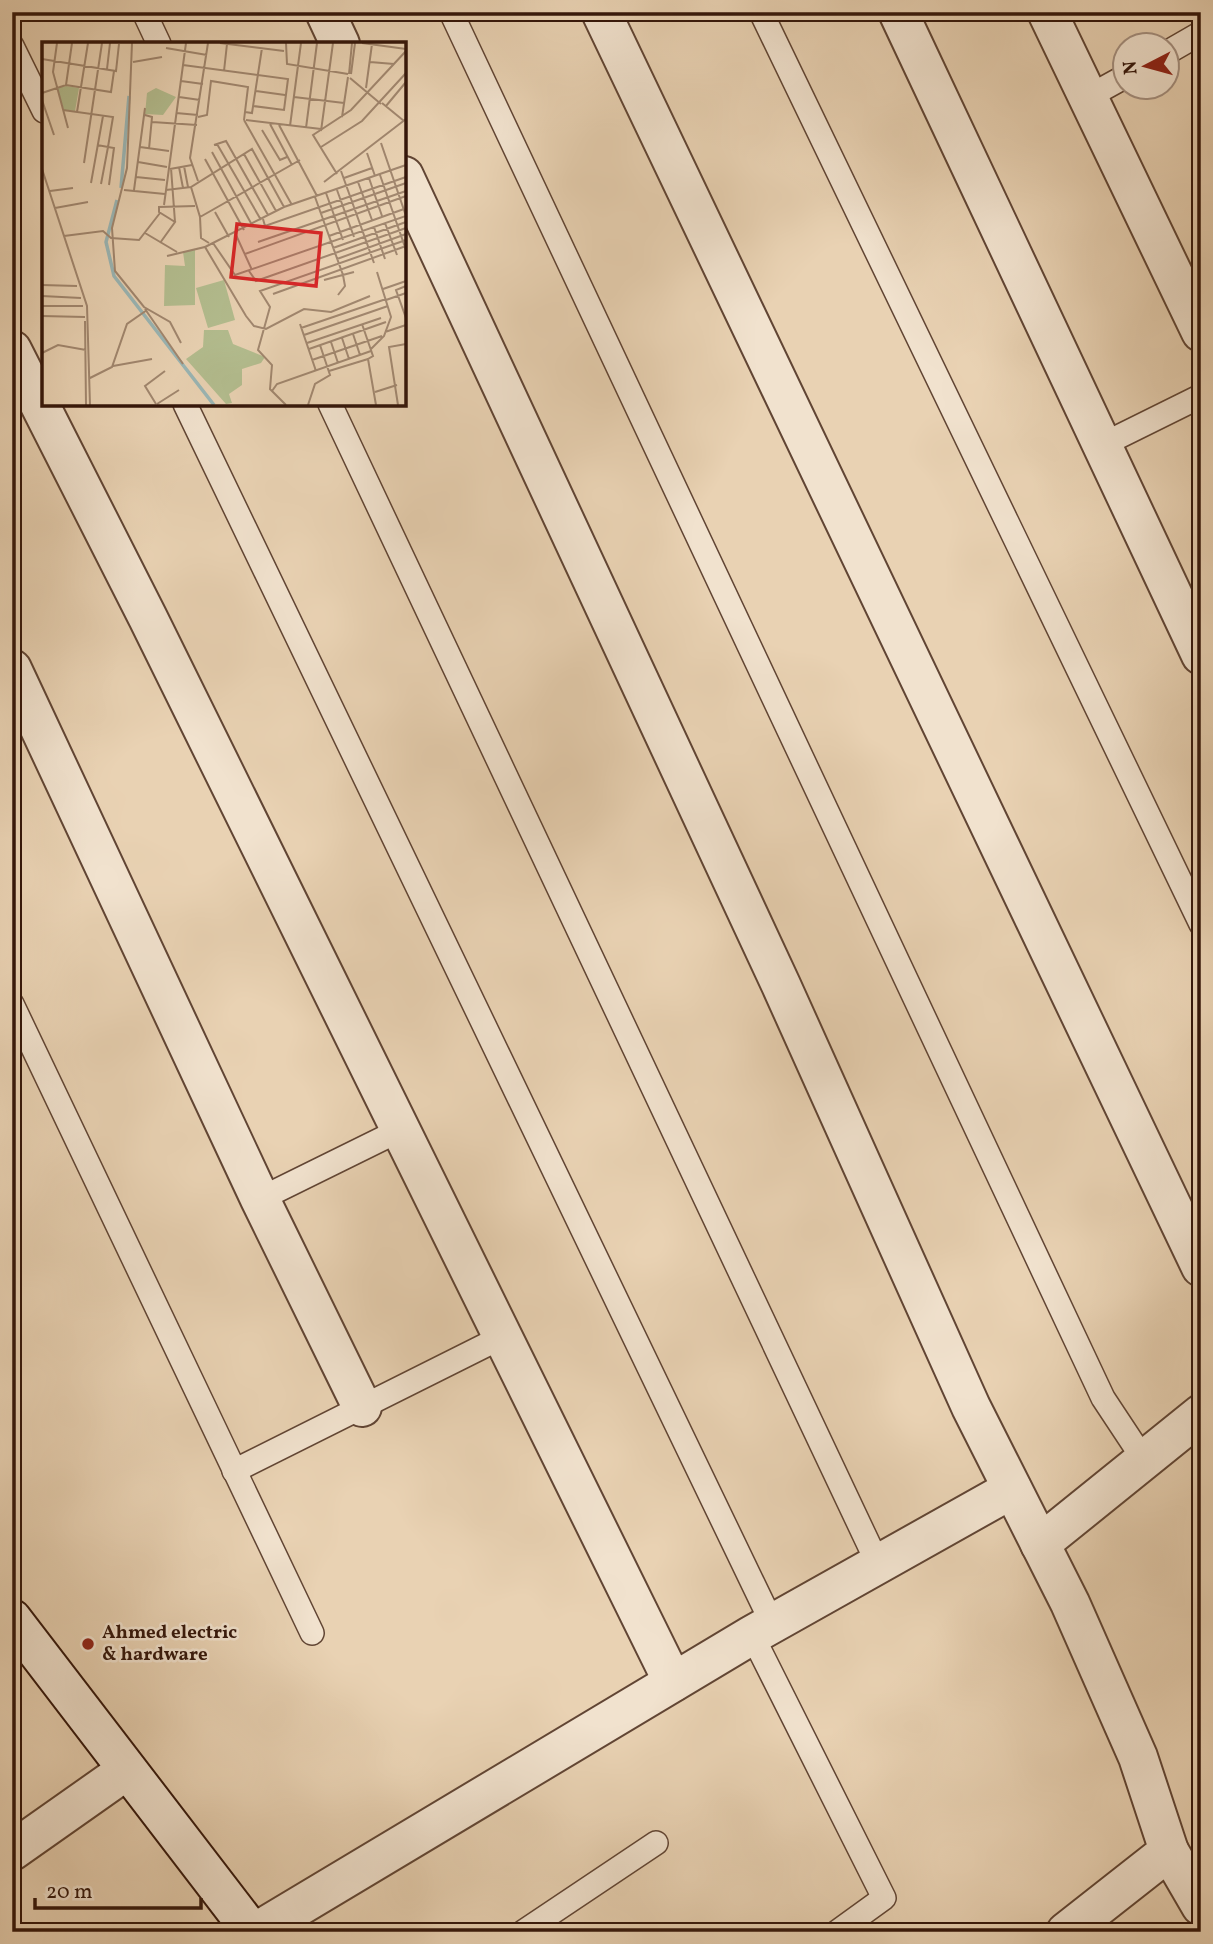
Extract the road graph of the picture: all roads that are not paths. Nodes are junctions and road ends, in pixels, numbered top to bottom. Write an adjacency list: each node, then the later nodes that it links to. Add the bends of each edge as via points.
1 (144, 12): 9 (lane)
2 (325, 12): 10 (street)
3 (452, 12): 33 (lane, via 1103,1398)
4 (601, 12): 29 (street)
5 (761, 12): 25 (lane)
6 (898, 12): 22 (street)
7 (1047, 12): 14 (street)
8 (1201, 33): 11 (lane)
9 (158, 42)
10 (339, 42)
11 (1182, 44)
12 (12, 46): 15 (lane)
13 (1112, 83): 14 (lane)
14 (1088, 97): 17 (street)
15 (42, 107)
16 (406, 180): 35 (street)
17 (1201, 332)
18 (12, 350): 27 (street)
19 (1201, 396): 22 (lane)
20 (186, 406): 39 (lane)
21 (331, 406): 37 (lane)
22 (1102, 445): 23 (street)
23 (1201, 656)
24 (12, 669): 28 (street)
25 (1201, 924)
26 (12, 1004): 34 (lane)
27 (402, 1129): 28 (lane); 30 (street)
28 (260, 1199): 31 (street)
29 (1201, 1267)
30 (504, 1336): 31 (lane); 41 (street)
31 (362, 1407): 34 (lane)
32 (1201, 1414): 33 (street)
33 (1144, 1460): 36 (street)
34 (234, 1471): 40 (lane)
35 (1012, 1489): 36 (street); 37 (street)
36 (1040, 1544): 45 (street, via 1138,1757)
37 (878, 1564): 39 (street)
38 (12, 1619): 42 (street)
39 (762, 1629): 41 (street); 49 (lane, via 884,1898)
40 (312, 1633)
41 (673, 1682): 47 (street)
42 (127, 1770): 44 (street); 47 (street)
43 (656, 1843): 48 (lane)
44 (12, 1851)
45 (1169, 1851): 46 (street); 50 (street)
46 (1201, 1906)
47 (254, 1932)
48 (523, 1932)
49 (837, 1932)
50 (1066, 1932)

